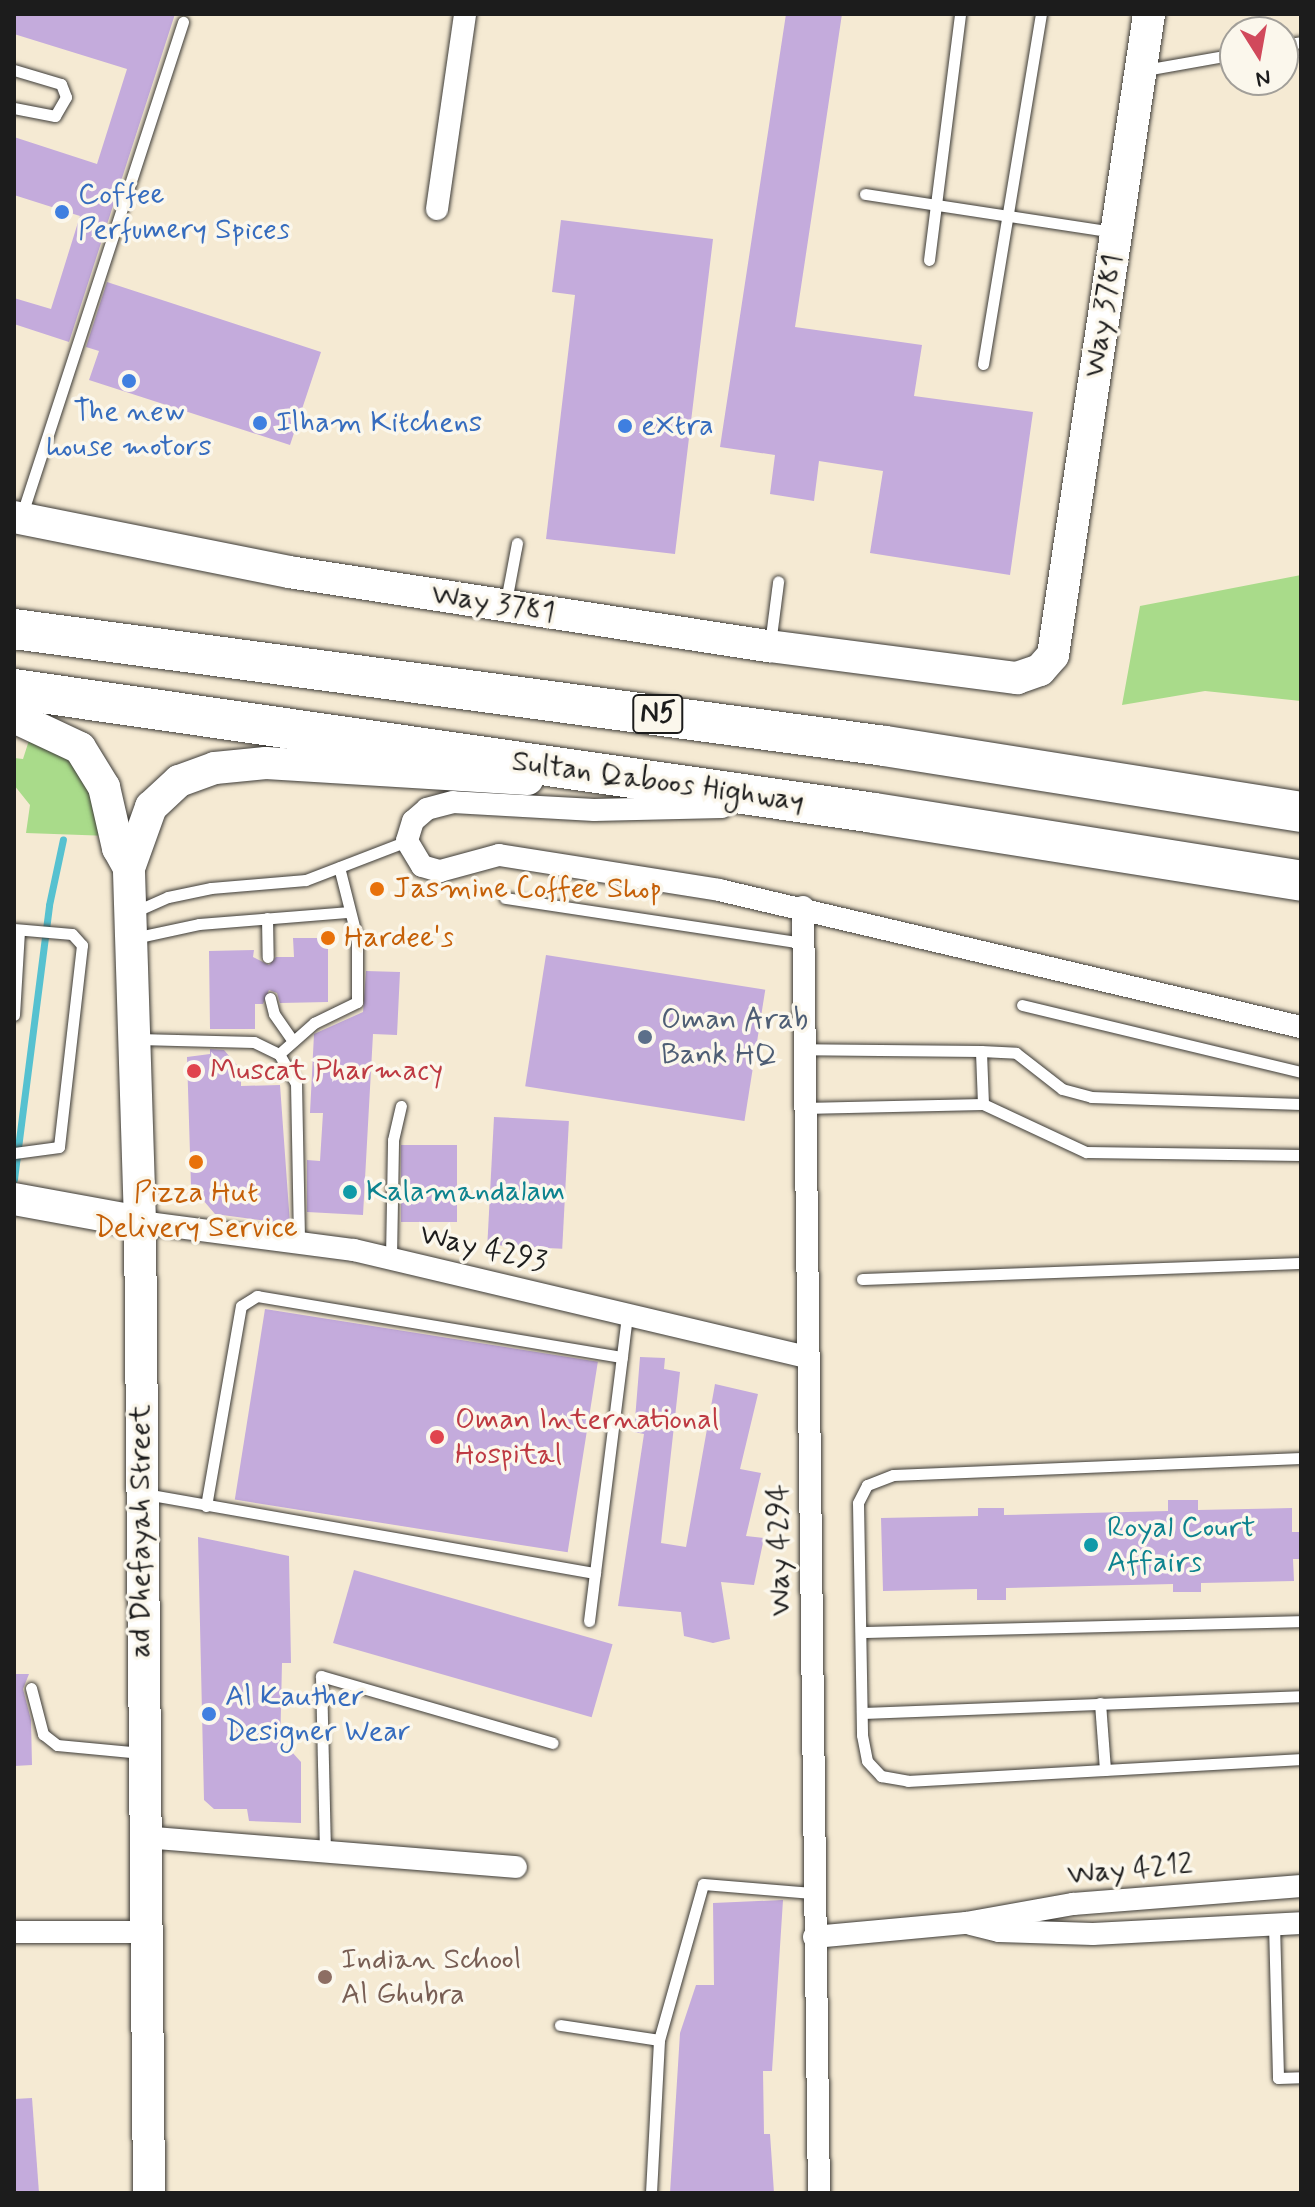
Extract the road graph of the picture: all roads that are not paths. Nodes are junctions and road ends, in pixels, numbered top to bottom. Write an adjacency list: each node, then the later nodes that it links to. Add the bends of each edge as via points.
1 (465, 14): 12 (street)
2 (960, 14): 11 (lane)
3 (1041, 14): 13 (lane)
4 (1149, 14): 8 (street, Way 3781)
5 (183, 22): 17 (lane)
6 (1219, 57): 8 (lane)
7 (14, 70): 9 (lane, via 61,84 66,97 55,116)
8 (1141, 71): 14 (street, Way 3781)
9 (14, 108)
10 (865, 194): 11 (lane)
11 (936, 205): 13 (lane); 15 (lane)
12 (437, 209)
13 (1006, 215): 14 (lane); 16 (lane)
14 (1117, 232): 23 (street, Way 3781, via 1057,617 1031,658 976,670)
15 (929, 260)
16 (983, 364)
17 (17, 517): 21 (street, Way 3781, via 289,572)
18 (517, 543): 21 (lane)
19 (778, 582): 23 (lane)
20 (14, 606): 24 (highway)
21 (505, 606): 23 (street, Way 3781)
22 (14, 629): 24 (highway, N5)
23 (769, 646)
24 (267, 659): 29 (highway, N5, via 869,744)
25 (14, 689): 27 (highway, Sultan Qaboos Highway / N5)
26 (14, 717): 32 (street, via 80,748 104,787 118,848)
27 (680, 785): 28 (highway, Sultan Qaboos Highway / N5); 32 (street, via 266,763 215,768 179,781 151,807)
28 (817, 805): 30 (street, via 594,810 453,802 427,809 413,821); 33 (highway, Sultan Qaboos Highway / N5)
29 (1301, 812)
30 (407, 841): 31 (lane); 35 (street, via 422,866 440,871 499,855)
31 (339, 867): 36 (lane); 38 (lane, via 306,880 168,897)
32 (129, 868): 38 (street, ad Dhefayah Street)
33 (1301, 881)
34 (505, 898): 40 (lane)
35 (803, 907): 40 (street, Way 4294); 45 (street)
36 (347, 912): 37 (lane); 47 (lane, via 360,964 357,1002 314,1023)
37 (267, 918): 38 (lane); 41 (lane)
38 (131, 927): 46 (street, ad Dhefayah Street)
39 (17, 930): 44 (lane); 56 (lane, via 72,934 82,945 59,1147)
40 (801, 943): 48 (street, Way 4294)
41 (268, 957)
42 (270, 998): 47 (lane, via 274,1014)
43 (1022, 1005): 51 (lane)
44 (14, 1015)
45 (1301, 1027)
46 (134, 1039): 50 (lane, via 254,1042); 59 (street, ad Dhefayah Street)
47 (293, 1041): 50 (lane)
48 (804, 1049): 49 (lane); 55 (street, Way 4294)
49 (981, 1051): 52 (lane); 53 (lane, via 1016,1053 1062,1089 1091,1097)
50 (279, 1054): 60 (lane, via 296,1083)
51 (1301, 1072)
52 (983, 1104): 55 (lane); 57 (lane, via 1086,1152)
53 (1301, 1104)
54 (401, 1106): 61 (lane, via 393,1140)
55 (803, 1108): 66 (street, Way 4294)
56 (14, 1153)
57 (1301, 1155)
58 (14, 1199): 59 (street)
59 (140, 1222): 60 (street, Way 4293); 68 (street, ad Dhefayah Street)
60 (299, 1240): 61 (street, Way 4293)
61 (391, 1258): 64 (street, Way 4293)
62 (1301, 1263): 63 (lane)
63 (862, 1279)
64 (627, 1314): 65 (lane); 66 (street, Way 4293)
65 (622, 1357): 69 (lane, via 257,1296 241,1306); 70 (lane)
66 (808, 1357): 86 (street, Way 4294)
67 (1301, 1458): 73 (lane, via 893,1475 867,1485 858,1503)
68 (141, 1492): 69 (lane); 79 (street, ad Dhefayah Street)
69 (206, 1506): 70 (lane)
70 (595, 1573): 71 (lane)
71 (589, 1621)
72 (1301, 1621): 73 (lane)
73 (861, 1632): 77 (lane)
74 (31, 1688): 79 (lane, via 43,1734 57,1745)
75 (1301, 1696): 76 (lane)
76 (1100, 1703): 77 (lane); 81 (lane)
77 (862, 1713): 81 (lane, via 867,1761 881,1776 908,1781)
78 (553, 1743): 83 (lane, via 321,1676)
79 (143, 1753): 82 (street, ad Dhefayah Street)
80 (1301, 1759): 81 (lane)
81 (1105, 1770)
82 (143, 1837): 83 (street); 92 (street, ad Dhefayah Street)
83 (325, 1852): 84 (street)
84 (516, 1867)
85 (1301, 1886): 87 (street, Way 4212)
86 (813, 1893): 94 (street, Way 4294); 96 (lane, via 703,1884)
87 (1073, 1904): 88 (street, Way 4212); 93 (street)
88 (966, 1923): 93 (street, Way 4212, via 999,1931); 94 (street, Way 4212)
89 (1301, 1923): 90 (street, Way 4212)
90 (1274, 1924): 93 (street, Way 4212); 97 (lane, via 1278,2078)
91 (14, 1932): 92 (street)
92 (144, 1932): 98 (street, ad Dhefayah Street)
93 (1059, 1932)
94 (814, 1937): 100 (street, Way 4294)
95 (560, 2025): 96 (lane)
96 (659, 2040): 99 (lane)
97 (1301, 2077)
98 (149, 2193)
99 (651, 2193)
100 (819, 2193)

